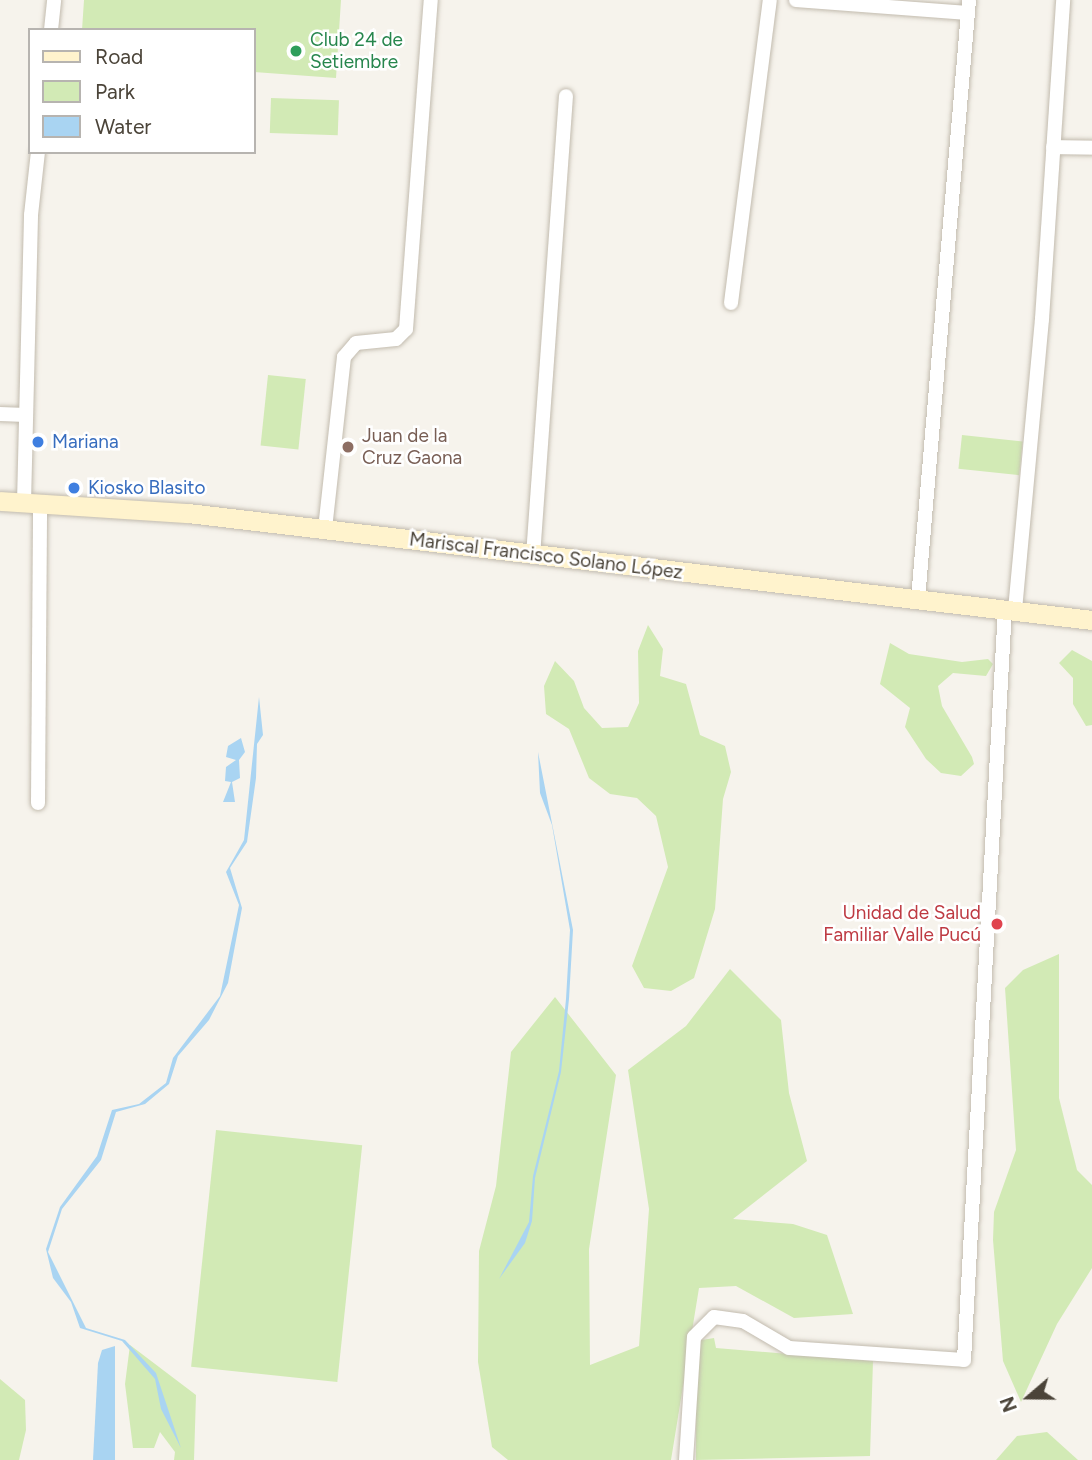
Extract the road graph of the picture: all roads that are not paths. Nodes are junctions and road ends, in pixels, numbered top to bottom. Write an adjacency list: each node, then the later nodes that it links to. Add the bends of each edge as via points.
1 (54, 0): 7 (street)
2 (431, 0): 17 (street, via 406,329 396,339 356,343 344,357)
3 (770, 0): 12 (street)
4 (796, 0): 6 (street)
5 (1063, 0): 9 (street)
6 (969, 6): 19 (street)
7 (51, 28)
8 (566, 96): 18 (street)
9 (1053, 147): 10 (street); 20 (street)
10 (1092, 148)
11 (38, 154): 14 (street)
12 (731, 303)
13 (0, 414): 14 (street)
14 (26, 415): 16 (street)
15 (0, 501): 16 (main road, Mariscal Francisco Solano López)
16 (32, 503): 17 (main road, Mariscal Francisco Solano López); 22 (street)
17 (325, 529): 18 (main road, Mariscal Francisco Solano López)
18 (533, 556): 19 (main road, Mariscal Francisco Solano López)
19 (918, 599): 20 (main road, Mariscal Francisco Solano López)
20 (1010, 610): 21 (main road, Mariscal Francisco Solano López); 23 (street, via 964,1360 789,1348 743,1321 714,1317 694,1337)
21 (1092, 620)
22 (38, 803)
23 (686, 1460)

